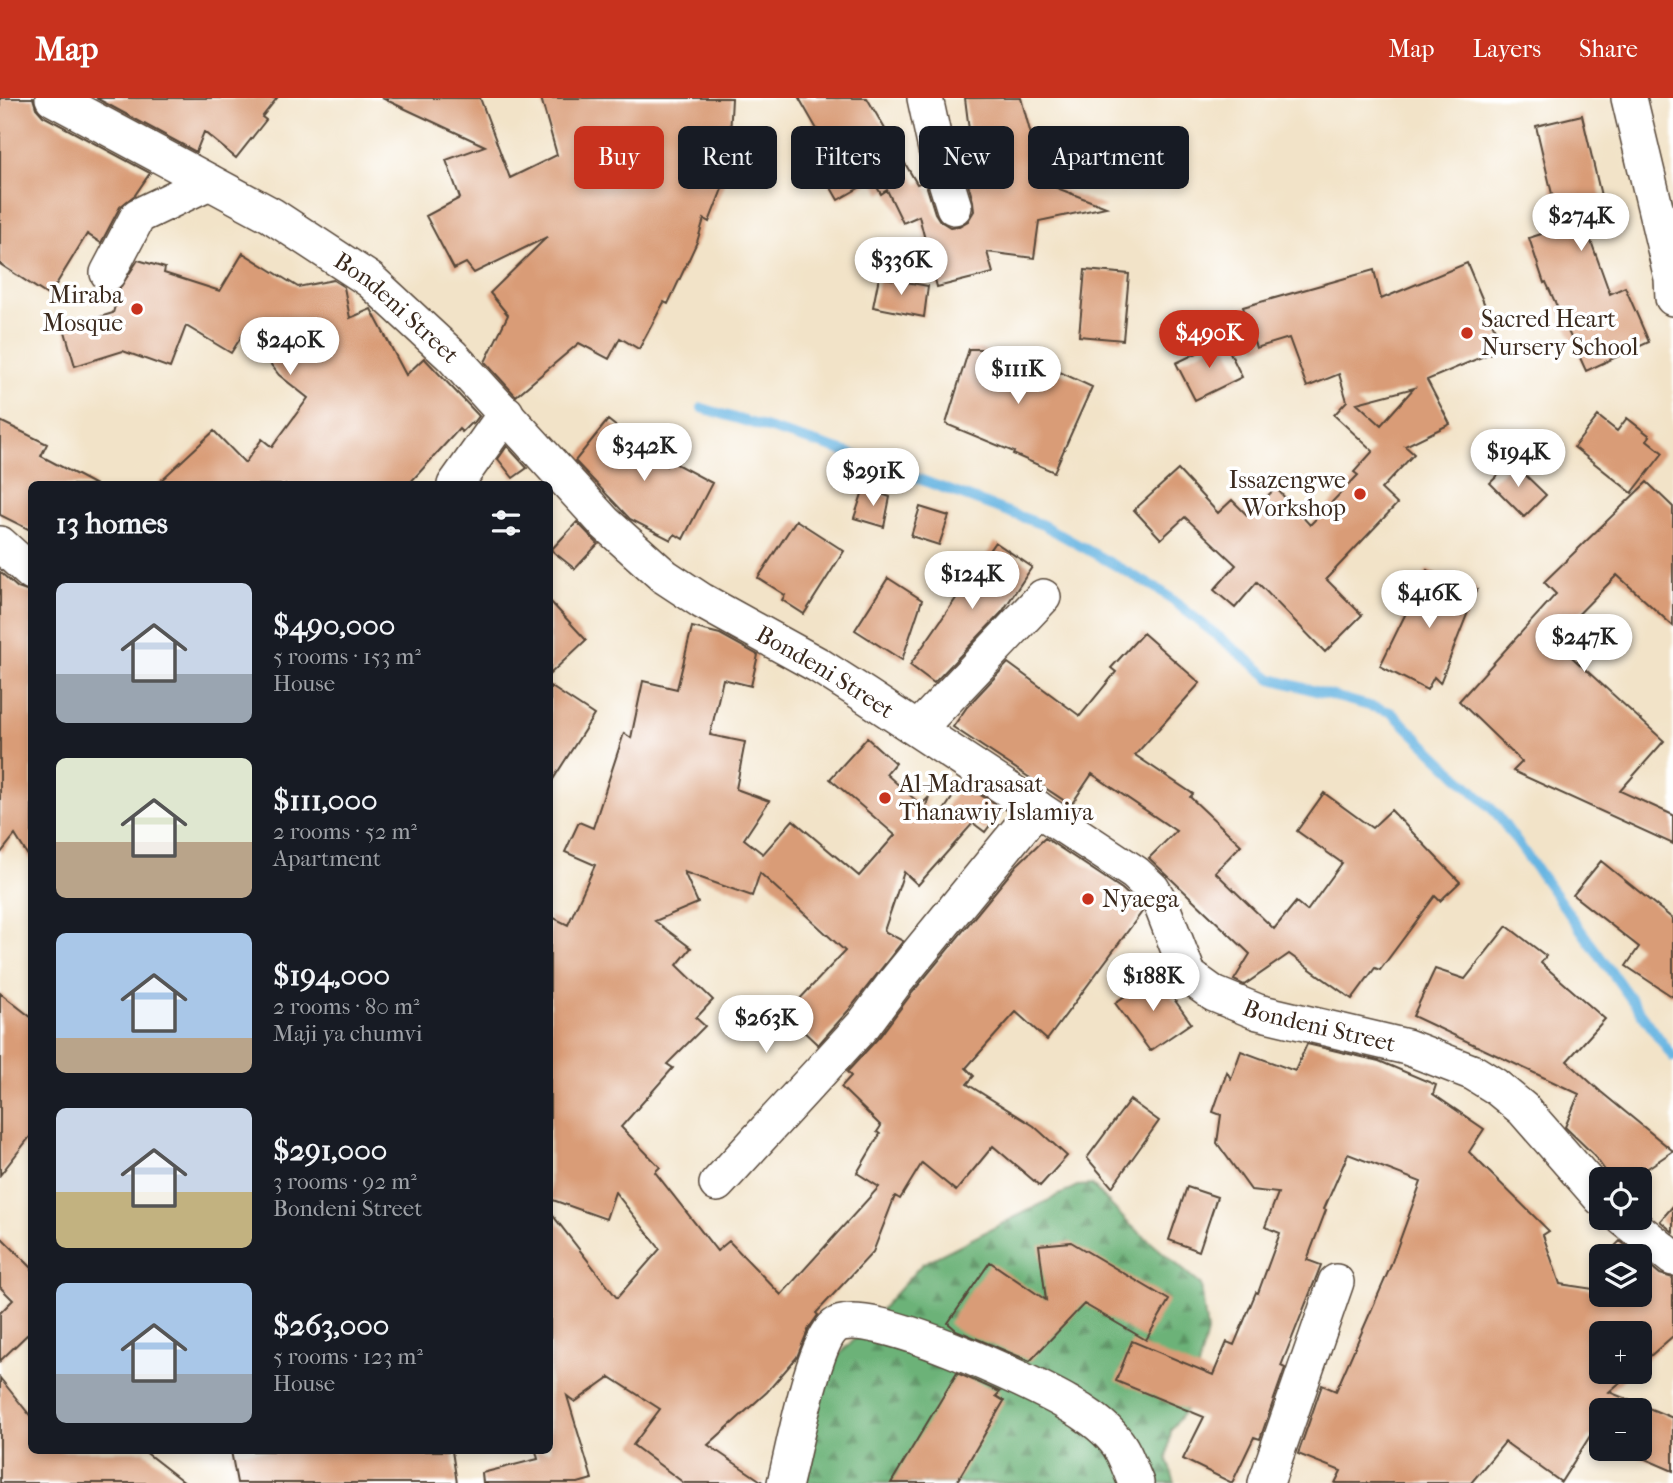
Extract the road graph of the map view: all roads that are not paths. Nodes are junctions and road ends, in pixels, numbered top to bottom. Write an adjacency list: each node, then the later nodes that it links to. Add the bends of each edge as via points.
1 (53, 98): 4 (street, Bondeni Street)
2 (925, 98): 5 (street)
3 (1629, 98): 7 (street)
4 (209, 182): 6 (street, via 138,216); 8 (street, Bondeni Street, via 271,215 370,280)
5 (954, 207)
6 (108, 273)
7 (1673, 298)
8 (506, 413): 9 (street); 13 (street, Bondeni Street, via 606,523 664,576)
9 (458, 481)
10 (0, 544): 11 (street)
11 (28, 569)
12 (1043, 597): 13 (street)
13 (918, 729): 14 (street, Bondeni Street)
14 (1038, 808): 15 (street, via 864,1024); 16 (street, Bondeni Street, via 1115,858 1152,889 1189,976 1214,994 1258,1012 1407,1047 1474,1073 1523,1109)
15 (717, 1184)
16 (1589, 1184)
17 (1638, 1230): 18 (street)
18 (1673, 1258)
19 (1336, 1282): 22 (street)
20 (785, 1483): 21 (street, via 816,1360 835,1326 853,1320 903,1331 950,1349 1071,1405 1116,1440)
21 (1136, 1483)
22 (1266, 1483)

